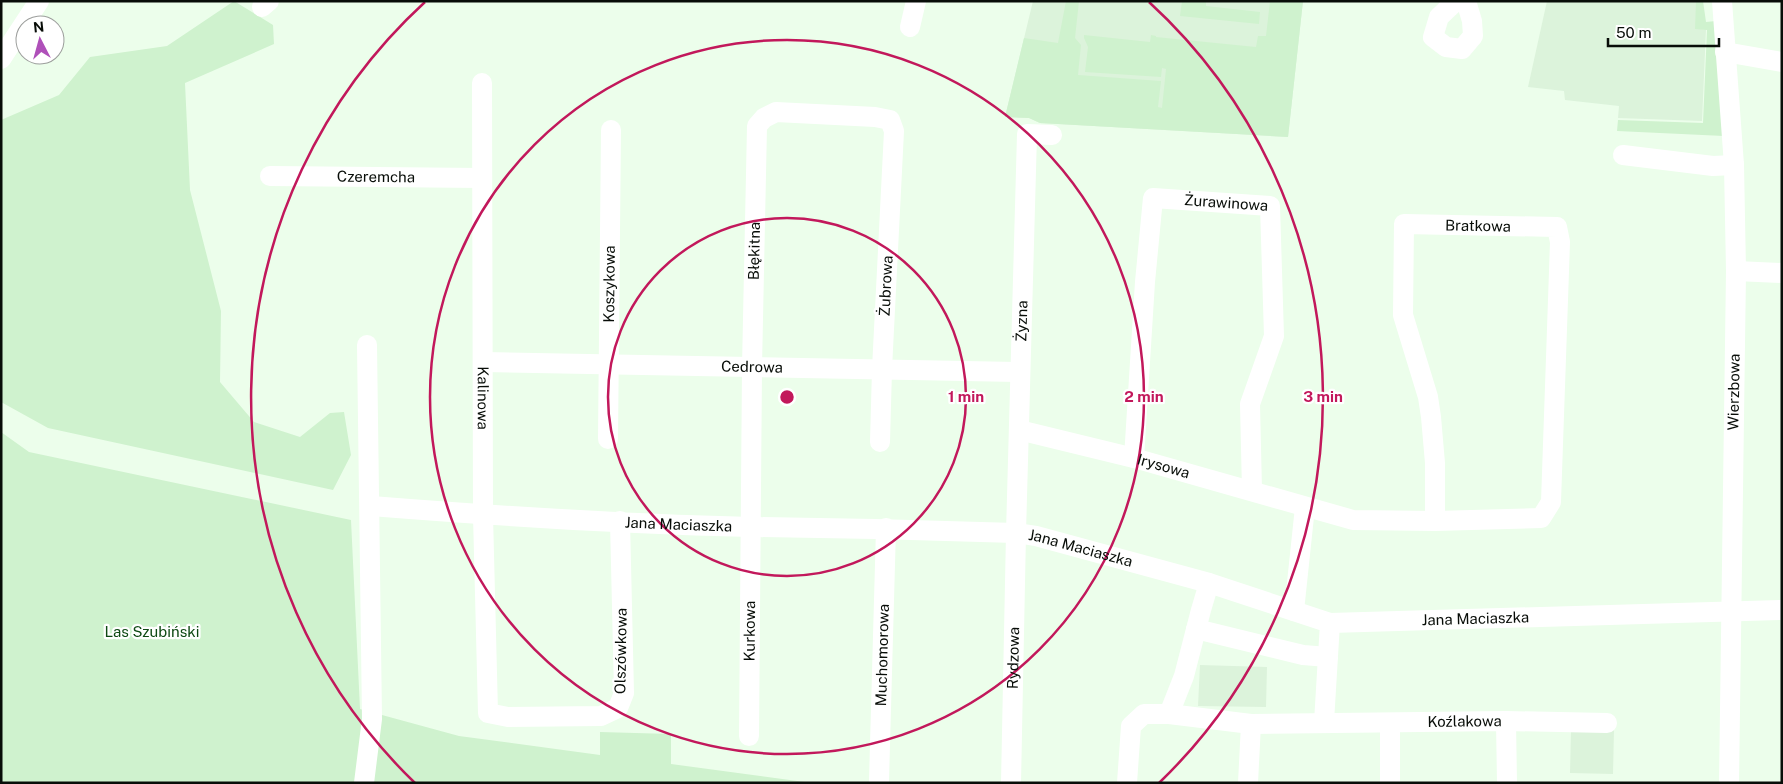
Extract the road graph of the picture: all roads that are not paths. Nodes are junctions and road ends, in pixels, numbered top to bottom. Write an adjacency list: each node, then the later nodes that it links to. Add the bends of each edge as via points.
1 (39, 1): 8 (street)
2 (916, 1): 6 (street)
3 (1456, 1): 4 (street, via 1439,18 1433,37 1446,47 1462,49 1474,36)
4 (1466, 1)
5 (1722, 1): 7 (street, Wierzbowa)
6 (910, 27)
7 (1725, 52): 9 (street); 15 (street, Wierzbowa)
8 (1, 59)
9 (1782, 62)
10 (482, 83): 17 (street, Kalinowa)
11 (611, 130): 22 (street, Koszykowa)
12 (894, 131): 23 (street, Błękitna, via 890,120 875,117 776,112 757,126); 24 (street, Żubrowa)
13 (1052, 135): 25 (street, Żyzna, via 1027,134)
14 (1623, 155): 15 (street, via 1713,166)
15 (1734, 165): 18 (street, Wierzbowa)
16 (270, 176): 17 (street, Czeremcha)
17 (482, 178): 21 (street, Kalinowa)
18 (1736, 271): 19 (street); 43 (street, Wierzbowa)
19 (1782, 273)
20 (368, 345): 31 (street)
21 (483, 362): 22 (street, Cedrowa); 33 (street, Kalinowa)
22 (608, 364): 23 (street, Cedrowa); 27 (street, Koszykowa)
23 (752, 366): 24 (street, Cedrowa); 37 (street, Błękitna)
24 (882, 369): 25 (street, Cedrowa); 28 (street, Żubrowa)
25 (1020, 372): 26 (street, Żyzna)
26 (1019, 430): 29 (street, Irysowa); 39 (street, Żyzna)
27 (608, 439)
28 (880, 442)
29 (1134, 458): 30 (street, Irysowa); 30 (street, Żurawinowa, via 1153,198 1270,206 1274,336 1250,404)
30 (1252, 491): 32 (street, Irysowa)
31 (371, 506): 33 (street, Jana Maciaszka); 56 (street, via 372,719)
32 (1306, 507): 36 (street, Irysowa, via 1353,520); 42 (street)
33 (483, 515): 35 (street, Jana Maciaszka); 47 (street, Kalinowa)
34 (1541, 518): 36 (street, Irysowa); 36 (street, Bratkowa, via 1551,502 1560,242 1557,227 1404,224 1403,315 1426,389 1431,417)
35 (620, 521): 37 (street, Jana Maciaszka); 47 (street, Olszówkowa, via 624,692 618,708 601,716 508,717)
36 (1435, 521)
37 (750, 527): 38 (street, Jana Maciaszka); 54 (street, Kurkowa)
38 (886, 528): 39 (street, Jana Maciaszka); 55 (street, Muchomorowa)
39 (1016, 533): 40 (street, Jana Maciaszka); 57 (street, Rydzowa)
40 (1209, 583): 42 (street, Jana Maciaszka); 45 (street)
41 (1782, 610): 43 (street, Jana Maciaszka)
42 (1294, 611): 44 (street, Jana Maciaszka)
43 (1731, 612): 44 (street, Jana Maciaszka); 62 (street, Wierzbowa)
44 (1330, 623): 46 (street)
45 (1196, 629): 46 (street, via 1302,655); 48 (street, via 1184,676)
46 (1328, 657): 50 (street)
47 (488, 713)
48 (1169, 714): 52 (street, Koźlakowa); 58 (street, Koźlakowa, via 1144,714 1131,726)
49 (1506, 721): 51 (street, Koźlakowa); 53 (street, Koźlakowa); 61 (street)
50 (1324, 722): 52 (street, Koźlakowa); 53 (street, Koźlakowa)
51 (1607, 723)
52 (1251, 724): 59 (street)
53 (1390, 724): 60 (street)
54 (749, 736)
55 (879, 781)
56 (364, 783)
57 (1012, 783)
58 (1127, 783)
59 (1248, 783)
60 (1390, 783)
61 (1507, 783)
62 (1729, 783)

